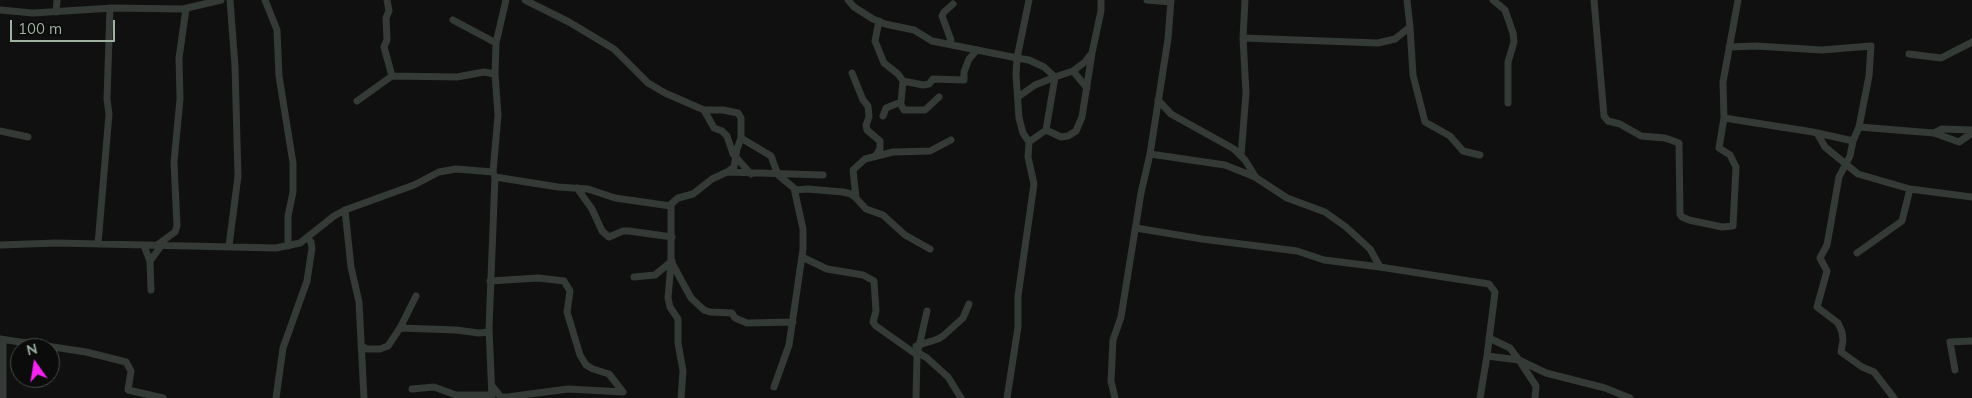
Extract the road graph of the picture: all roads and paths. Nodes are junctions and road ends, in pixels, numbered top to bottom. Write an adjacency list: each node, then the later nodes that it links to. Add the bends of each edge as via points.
1 (57, 0): 23 (street)
2 (221, 0): 18 (street)
3 (230, 0): 93 (street, via 238,176)
4 (265, 0): 94 (street, via 277,30 279,76 293,163)
5 (387, 0): 39 (street, via 389,10 384,46)
6 (506, 0): 29 (street)
7 (525, 0): 49 (street, via 614,49 648,82 665,93)
8 (848, 0): 25 (street)
9 (1029, 0): 35 (street)
10 (1101, 0): 33 (street)
11 (1147, 0): 17 (street)
12 (1245, 0): 27 (street)
13 (1407, 0): 26 (street)
14 (1494, 0): 48 (street, via 1505,10 1513,34 1508,62)
15 (1594, 0): 51 (street, via 1604,116 1641,136 1679,143 1682,217 1722,227 1733,226 1736,167 1730,156 1719,148)
16 (1738, 0): 31 (street)
17 (1171, 1): 45 (street)
18 (198, 3): 21 (street)
19 (953, 4): 30 (street, via 942,16 951,40)
20 (110, 8): 21 (street); 23 (street); 88 (street, via 109,114)
21 (186, 9): 85 (street, via 179,58 180,99 174,162 177,221)
22 (0, 10): 23 (street)
23 (56, 12)
24 (452, 20): 29 (street)
25 (879, 21): 30 (street, via 914,30 932,41); 41 (street, via 875,41 884,63)
26 (1410, 27): 27 (street, via 1395,39 1378,43); 65 (street, via 1413,75 1425,122 1450,136 1464,151)
27 (1243, 38): 66 (street, via 1246,94)
28 (1972, 42): 34 (street, via 1941,58)
29 (496, 43): 38 (street)
30 (948, 44): 32 (street)
31 (1729, 47): 51 (street, via 1723,82); 52 (street, via 1822,50 1871,46)
32 (977, 50): 35 (street); 41 (street, via 969,59 964,80 933,79 923,85)
33 (1092, 53): 36 (street); 42 (street)
34 (1909, 54)
35 (1017, 58): 40 (street, via 1044,67); 44 (street)
36 (1073, 71): 40 (street); 42 (street)
37 (852, 73): 64 (street, via 868,106 867,130 880,140 880,150)
38 (495, 74): 39 (street); 70 (street, via 498,115)
39 (392, 76): 46 (street)
40 (1055, 77): 44 (street); 53 (street)
41 (903, 82): 47 (street)
42 (1087, 88): 53 (street, via 1076,131 1061,136)
43 (939, 97): 47 (street, via 925,110 904,110)
44 (1018, 97): 62 (street, via 1019,118)
45 (1158, 100): 63 (street); 66 (street, via 1171,114)
46 (357, 101)
47 (900, 103): 50 (street, via 886,108)
48 (1508, 103)
49 (704, 110): 59 (street, via 738,113); 67 (street, via 714,128 727,136)
50 (883, 116)
51 (1724, 118): 56 (street)
52 (1859, 127): 57 (street); 61 (street)
53 (1046, 130): 62 (street)
54 (0, 131): 58 (street)
55 (1972, 132): 57 (street, via 1942,129); 57 (street, via 1959,142)
56 (1817, 133): 61 (street); 68 (street, via 1825,147)
57 (1934, 133)
58 (28, 137)
59 (741, 138): 67 (street); 72 (street, via 770,156)
60 (951, 140): 64 (street, via 930,151)
61 (1853, 141): 68 (street)
62 (1029, 142): 131 (street, via 1028,157 1034,184)
63 (1150, 154): 74 (street, via 1225,165); 84 (street)
64 (876, 155): 81 (street, via 865,159 853,170)
65 (1480, 155)
66 (1241, 156): 74 (street)
67 (736, 158): 69 (street, via 734,167); 71 (street)
68 (1846, 166): 78 (street, via 1858,174); 136 (street, via 1839,177 1827,245 1820,258 1827,271 1817,307 1838,323 1843,340 1841,352 1874,372)
69 (727, 172): 71 (street); 82 (street, via 693,194 674,200)
70 (494, 174): 76 (street); 83 (street, via 456,170 440,172); 102 (street)
71 (751, 174): 72 (street)
72 (778, 175): 73 (street); 75 (street)
73 (823, 175)
74 (1255, 176): 100 (street, via 1287,198 1325,212 1346,227 1370,249)
75 (788, 182): 77 (street); 79 (street)
76 (577, 188): 82 (street, via 615,198); 86 (street, via 602,231 609,237 629,231)
77 (808, 189): 79 (street); 81 (street, via 843,192)
78 (1910, 189): 80 (street); 96 (street, via 1902,221)
79 (795, 190): 97 (street, via 803,229)
80 (1972, 196)
81 (856, 198): 95 (street, via 866,209 882,215 905,235)
82 (671, 206): 86 (street)
83 (345, 210): 87 (street); 113 (street, via 351,267 359,302)
84 (1136, 228): 100 (street); 132 (street, via 1113,340 1110,381)
85 (174, 233): 90 (street); 92 (street)
86 (672, 237): 99 (street)
87 (307, 238): 94 (street); 126 (street, via 312,248 307,281 283,348)
88 (98, 244): 89 (street); 91 (street)
89 (0, 245)
90 (177, 245): 92 (street); 93 (street)
91 (144, 246): 92 (street); 98 (street)
92 (158, 246): 98 (street)
93 (229, 246): 94 (street)
94 (288, 246)
95 (930, 249)
96 (1857, 253)
97 (802, 257): 107 (street); 114 (street, via 833,271 863,275 874,281 876,326 908,348)
98 (150, 261): 103 (street)
99 (672, 262): 101 (street, via 655,275); 107 (street, via 691,298 704,310 732,313 747,323); 128 (street, via 668,298 678,319 683,371)
100 (1380, 267): 110 (street, via 1489,284 1495,292)
101 (634, 277)
102 (490, 281): 109 (street); 118 (street, via 538,278 564,281 570,291 567,312 580,355 593,370 609,374 622,392 568,389 508,398 501,397)
103 (151, 290)
104 (416, 296): 108 (street)
105 (969, 304): 114 (street, via 963,318 943,336)
106 (927, 312): 114 (street)
107 (794, 322): 119 (street, via 790,345)
108 (400, 328): 109 (street); 113 (street, via 388,346 380,349)
109 (489, 332): 118 (street)
110 (1489, 338): 115 (street); 116 (street, via 1510,348)
111 (2, 339): 121 (street, via 86,352 126,362 131,371); 123 (street)
112 (1972, 341): 117 (street, via 1950,342)
113 (361, 346): 127 (street)
114 (918, 351): 129 (street); 130 (street, via 948,377)
115 (1487, 356): 116 (street); 133 (street)
116 (1519, 360): 134 (street, via 1536,386); 135 (street, via 1557,377 1605,388)
117 (1955, 370)
118 (492, 386): 122 (street)
119 (774, 387)
120 (412, 389): 122 (street, via 434,387 456,395)
121 (128, 390): 124 (street); 125 (street)
122 (492, 396)
123 (3, 398)
124 (124, 398)
125 (163, 398)
126 (276, 398)
127 (364, 398)
128 (681, 398)
129 (916, 398)
130 (961, 398)
131 (1007, 398)
132 (1115, 398)
133 (1480, 398)
134 (1535, 398)
135 (1630, 398)
136 (1894, 398)

